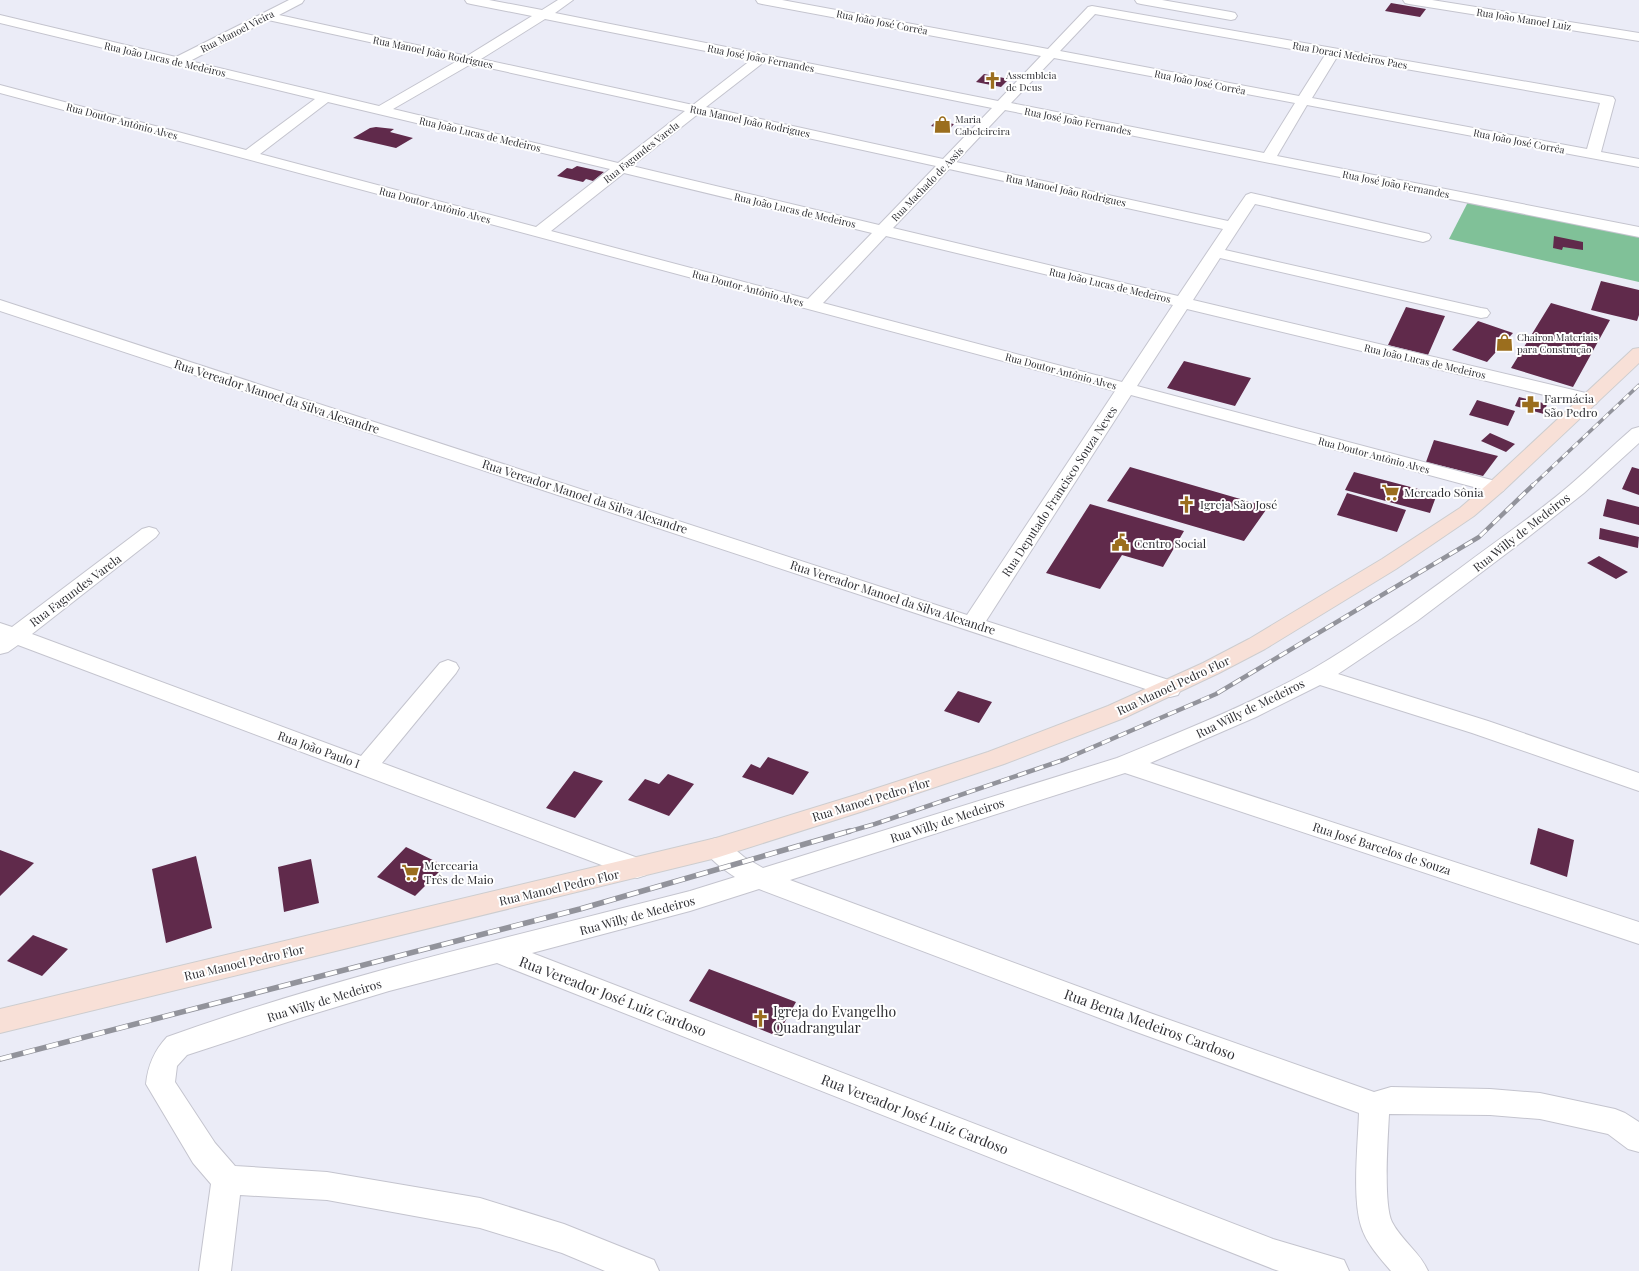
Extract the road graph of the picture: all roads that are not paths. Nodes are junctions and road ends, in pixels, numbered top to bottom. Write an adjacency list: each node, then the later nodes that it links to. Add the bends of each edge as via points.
1 (298, 0): 9 (street, Rua Manoel Vieira)
2 (471, 0): 8 (street, Rua José João Fernandes)
3 (567, 0): 8 (street)
4 (762, 0): 14 (street, Rua João José Corrêa)
5 (1141, 0): 11 (street, via 1235,10)
6 (1409, 0): 12 (street, Rua João Manoel Luiz)
7 (1092, 10): 11 (street, Rua Doraci Medeiros Paes); 14 (street, Rua Machado de Assis)
8 (543, 14): 15 (street, Rua José João Fernandes); 16 (street)
9 (267, 16): 16 (street, Rua Manoel João Rodrigues); 17 (street, Rua Manoel Vieira)
10 (1, 20): 17 (street, Rua João Lucas de Medeiros)
11 (1219, 32): 13 (street, Rua Doraci Medeiros Paes)
12 (1639, 37)
13 (1333, 52): 20 (street); 24 (street, Rua Doraci Medeiros Paes, via 1608,100)
14 (1051, 54): 20 (street, Rua João José Corrêa); 21 (street, Rua Machado de Assis)
15 (762, 58): 21 (street, Rua José João Fernandes); 22 (street, Rua Fagundes Varela)
16 (469, 60): 22 (street, Rua Manoel João Rodrigues); 23 (street)
17 (177, 62): 19 (street, Rua João Lucas de Medeiros)
18 (0, 89): 25 (street, Rua Doutor Antônio Alves)
19 (326, 97): 23 (street, Rua João Lucas de Medeiros); 25 (street)
20 (1303, 100): 24 (street, Rua João José Corrêa); 26 (street)
21 (1001, 105): 26 (street, Rua José João Fernandes); 28 (street, Rua Machado de Assis)
22 (696, 109): 28 (street, Rua Manoel João Rodrigues); 29 (street, Rua Fagundes Varela)
23 (381, 110): 29 (street, Rua João Lucas de Medeiros)
24 (1593, 154): 27 (street, Rua João José Corrêa)
25 (249, 155): 32 (street, Rua Doutor Antônio Alves)
26 (1268, 158): 33 (street, Rua José João Fernandes)
27 (1639, 163)
28 (946, 164): 30 (street, Rua Manoel João Rodrigues); 31 (street, Rua Machado de Assis)
29 (621, 168): 31 (street, Rua João Lucas de Medeiros); 32 (street, Rua Fagundes Varela)
30 (1232, 226): 34 (street, Rua Deputado Francisco Souza Neves, via 1251,198); 35 (street, Rua Deputado Francisco Souza Neves)
31 (882, 231): 36 (street, Rua João Lucas de Medeiros); 38 (street, Rua Machado de Assis)
32 (539, 232): 38 (street, Rua Doutor Antônio Alves)
33 (1639, 232)
34 (1422, 237)
35 (1216, 252): 36 (street, Rua Deputado Francisco Souza Neves); 39 (street)
36 (1182, 303): 41 (street, Rua Deputado Francisco Souza Neves); 42 (street, Rua João Lucas de Medeiros)
37 (0, 305): 46 (street, Rua Vereador Manoel da Silva Alexandre)
38 (812, 305): 41 (street, Rua Doutor Antônio Alves)
39 (1481, 313)
40 (1639, 353): 42 (main road, Rua Manoel Pedro Flor)
41 (1126, 389): 44 (street, Rua Doutor Antônio Alves); 46 (street, Rua Deputado Francisco Souza Neves)
42 (1590, 400): 44 (main road, Rua Manoel Pedro Flor)
43 (1639, 433): 49 (street, Rua Willy de Medeiros, via 1535,523 1431,601 1361,650)
44 (1496, 487): 50 (main road, Rua Manoel Pedro Flor, via 1467,512 1389,564 1256,644)
45 (149, 533): 47 (street, Rua Fagundes Varela)
46 (973, 623): 50 (street, Rua Vereador Manoel da Silva Alexandre)
47 (5, 638): 52 (street, Rua João Paulo I)
48 (448, 668): 52 (street)
49 (1318, 676): 51 (street, Rua Willy de Medeiros, via 1242,715); 53 (street, via 1488,730)
50 (1170, 688): 54 (main road, Rua Manoel Pedro Flor, via 996,758)
51 (1125, 764): 56 (street, Rua Willy de Medeiros); 57 (street, Rua José Barcelos de Souza)
52 (366, 767): 55 (street, Rua João Paulo I)
53 (1639, 782)
54 (716, 848): 55 (main road, Rua Manoel Pedro Flor); 56 (street, Rua Benta Medeiros Cardoso, via 735,864)
55 (637, 868): 59 (main road, Rua Manoel Pedro Flor)
56 (760, 879): 58 (street, Rua Willy de Medeiros, via 690,901); 60 (street, Rua Benta Medeiros Cardoso, via 1141,1022)
57 (1639, 933)
58 (499, 952): 62 (street, Rua Willy de Medeiros, via 303,1005 177,1046 166,1058 160,1084 204,1153); 65 (street, Rua Vereador José Luiz Cardoso, via 1273,1254)
59 (0, 1021)
60 (1374, 1105): 61 (street, via 1391,1100 1540,1106 1614,1122); 66 (street, via 1372,1196 1376,1225 1389,1245)
61 (1639, 1139)
62 (227, 1180): 63 (street); 64 (street, via 327,1186 480,1213 564,1239)
63 (215, 1271)
64 (643, 1271)
65 (1333, 1271)
66 (1412, 1271)

